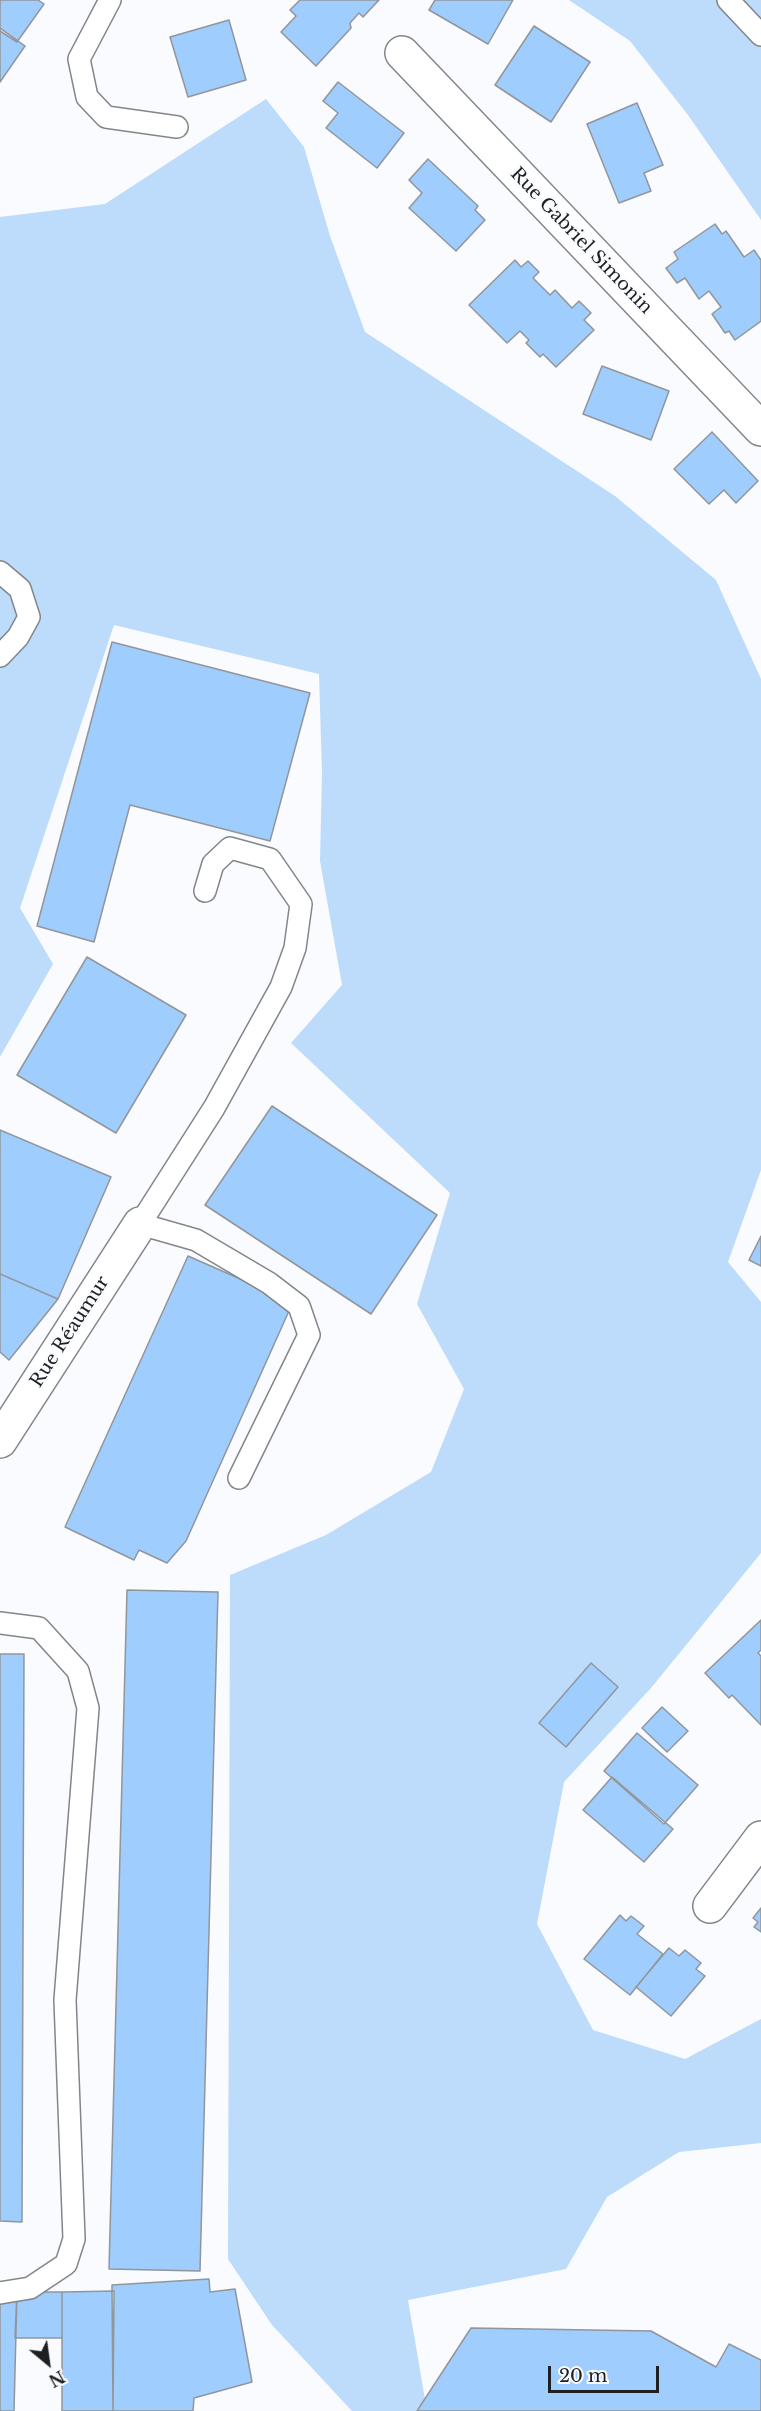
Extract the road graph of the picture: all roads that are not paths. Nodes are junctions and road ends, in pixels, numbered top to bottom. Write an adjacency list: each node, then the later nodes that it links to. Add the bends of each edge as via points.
1 (110, 0): 5 (lane, via 79,59 87,97 106,117)
2 (728, 0): 3 (lane)
3 (761, 35)
4 (402, 53): 6 (street, Rue Gabriel Simonin)
5 (177, 127)
6 (761, 429)
7 (0, 572): 8 (lane, via 20,589 29,617 18,637)
8 (0, 656)
9 (206, 891): 10 (lane, via 213,864 230,848 270,859 301,904 295,948 281,987 214,1108)
10 (140, 1224): 11 (street, Rue Réaumur); 12 (lane, via 196,1240 269,1283 298,1306 309,1335)
11 (0, 1440)
12 (239, 1478)
13 (0, 1623): 16 (lane, via 39,1628 78,1671 88,1708 65,2000 74,2239 66,2264 30,2288)
14 (761, 1838): 15 (street)
15 (710, 1906)
16 (0, 2293)

